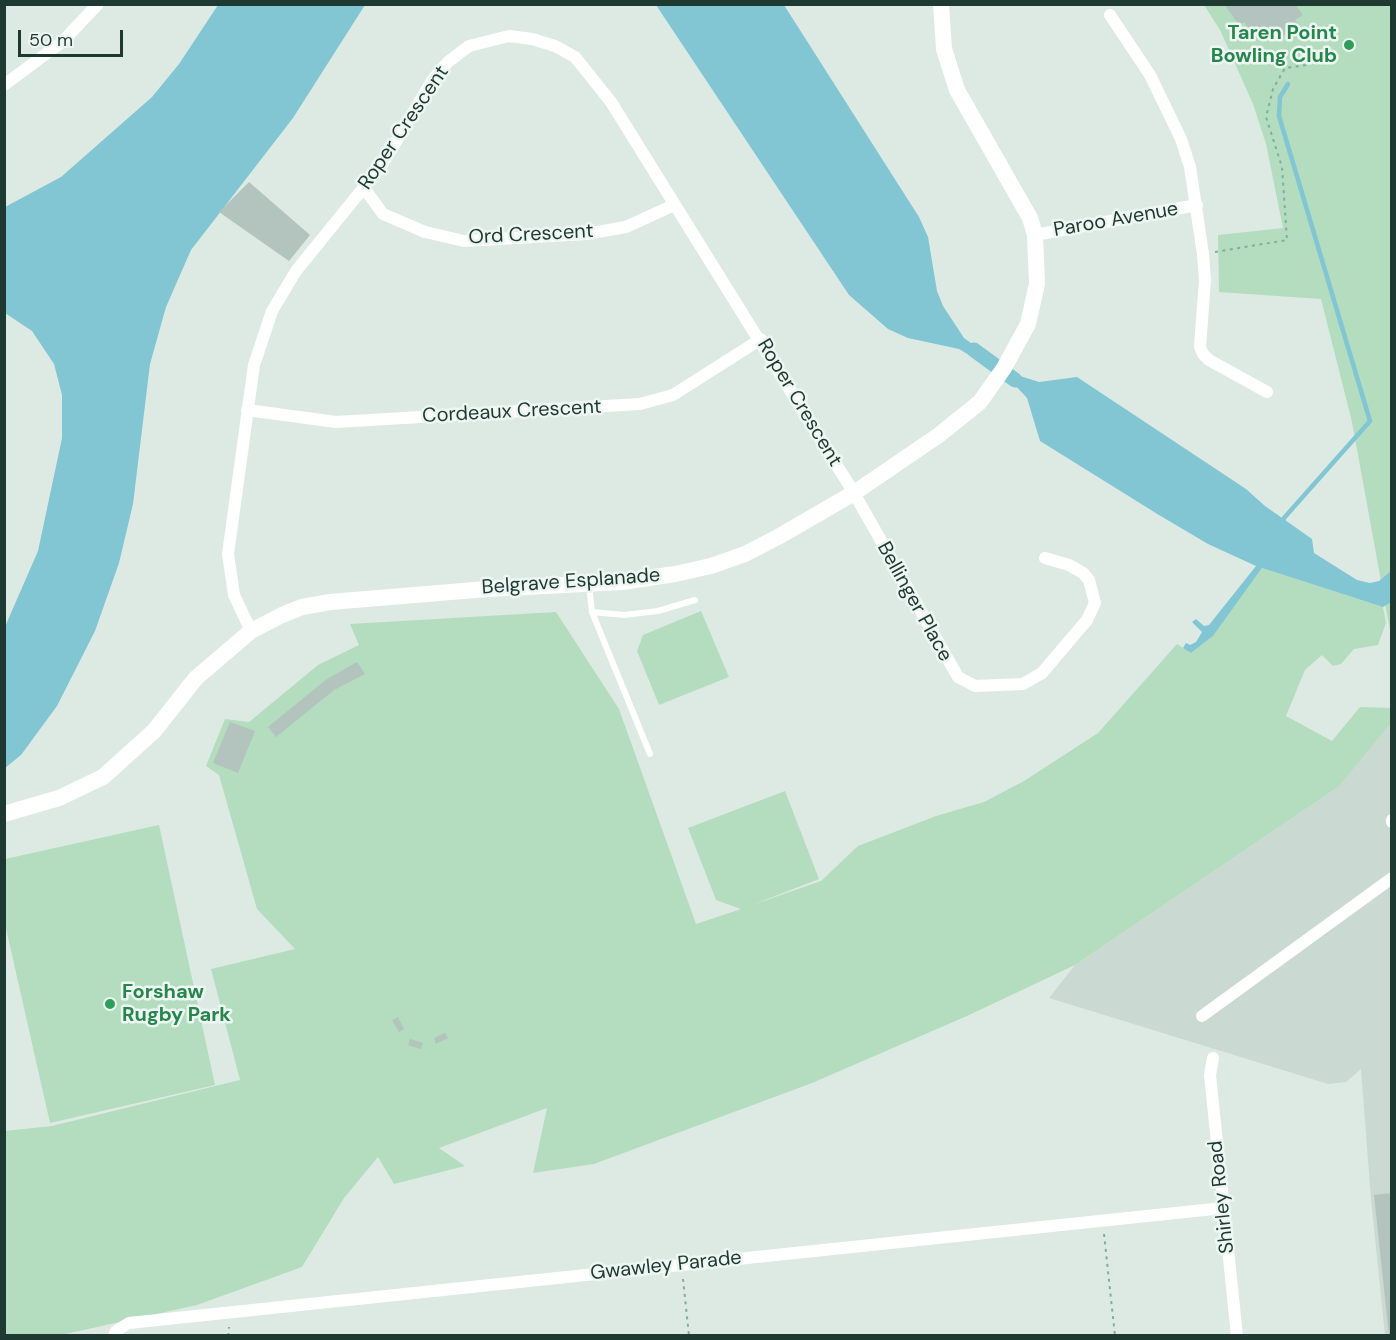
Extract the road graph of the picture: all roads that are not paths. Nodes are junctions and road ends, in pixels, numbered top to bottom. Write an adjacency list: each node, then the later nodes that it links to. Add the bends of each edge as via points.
1 (98, 4): 4 (street, via 62,42)
2 (941, 4): 8 (street, Belgrave Esplanade, via 944,49 957,90 1030,218)
3 (1110, 15): 7 (street, via 1150,75 1181,139)
4 (4, 85)
5 (364, 188): 6 (street, Ord Crescent, via 383,214 425,232 464,241 586,234 626,226); 6 (street, Roper Crescent, via 433,79 448,62 469,46 509,36 555,46 575,57 611,102); 11 (street, Roper Crescent, via 284,288 261,338)
6 (674, 205): 9 (street, Roper Crescent)
7 (1197, 205): 8 (street, Paroo Avenue); 10 (street, via 1205,280 1200,347 1209,360)
8 (1035, 235): 12 (street, Belgrave Esplanade, via 1037,284 1028,324 1002,371 980,402)
9 (761, 339): 11 (street, Cordeaux Crescent, via 673,395 640,404 336,422); 12 (street, Roper Crescent)
10 (1267, 392)
11 (247, 410): 17 (street, Roper Crescent, via 228,554 232,588)
12 (854, 493): 13 (street, Bellinger Place, via 952,671 975,686 1012,686 1033,679 1060,653 1093,611 1093,587 1083,573); 14 (street, Belgrave Esplanade, via 778,537 719,563 675,574)
13 (1045, 558)
14 (589, 584): 16 (lane); 17 (street, Belgrave Esplanade, via 330,602 302,607)
15 (695, 600): 16 (lane, via 624,615)
16 (592, 612): 18 (lane)
17 (251, 631): 19 (street, Belgrave Esplanade, via 195,678 154,731 103,777 59,798)
18 (650, 754)
19 (4, 814)
20 (1392, 878): 21 (street)
21 (1202, 1016)
22 (1213, 1058): 23 (street, Shirley Road, via 1210,1075)
23 (1223, 1208): 24 (street, Gwawley Parade, via 129,1323); 25 (street, Shirley Road)
24 (114, 1335)
25 (1237, 1335)

